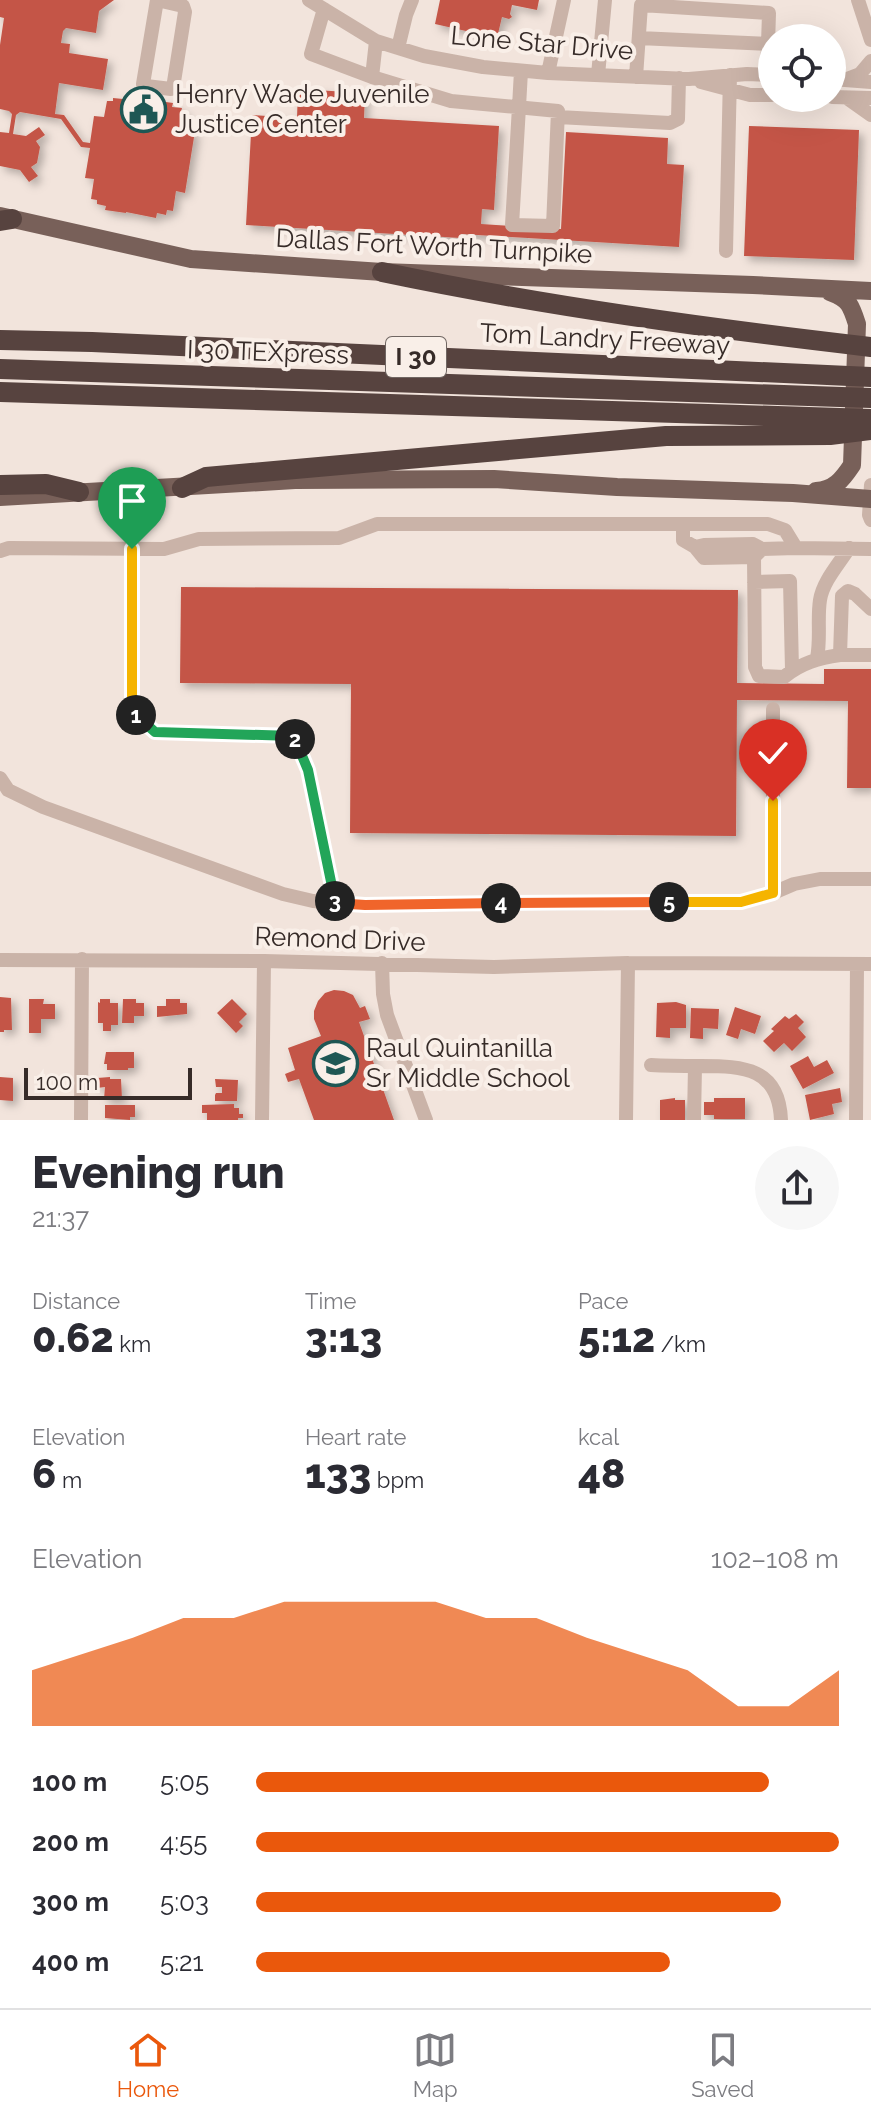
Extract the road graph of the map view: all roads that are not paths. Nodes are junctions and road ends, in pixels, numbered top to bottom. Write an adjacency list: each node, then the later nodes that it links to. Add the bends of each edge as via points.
1 (157, 0): 1 (street, via 185,9 171,89 143,84)
2 (309, 0): 7 (street, Lone Star Drive)
3 (412, 0): 13 (street)
4 (564, 0): 16 (street)
5 (605, 0): 17 (street)
6 (858, 0): 10 (street)
7 (324, 9): 11 (street, Lone Star Drive); 18 (street, via 311,54)
8 (769, 24): 9 (street, via 769,13 641,5)
9 (639, 38): 12 (street); 19 (street)
10 (871, 40)
11 (376, 41): 13 (street, Lone Star Drive); 18 (street)
12 (758, 44)
13 (398, 48): 15 (street, Lone Star Drive)
14 (871, 61): 21 (street, via 860,74)
15 (521, 71): 16 (street, Lone Star Drive); 30 (street)
16 (548, 73): 17 (street, Lone Star Drive)
17 (598, 75): 19 (street, Lone Star Drive)
18 (372, 77): 30 (street, via 451,101)
19 (636, 77): 22 (street, Lone Star Drive)
20 (758, 77): 24 (street, Lone Star Drive)
21 (846, 77)
22 (684, 79): 24 (street, Lone Star Drive); 32 (street, via 678,119 670,123)
23 (846, 80): 25 (street)
24 (730, 82): 26 (street, Lone Star Drive); 34 (street)
25 (871, 82)
26 (758, 95)
27 (846, 97): 28 (street)
28 (871, 98)
29 (846, 101): 31 (street)
30 (519, 107): 32 (street, via 558,111); 32 (street, via 512,225 553,226)
31 (871, 115)
32 (558, 117)
33 (4, 218): 35 (main road, Dallas Fort Worth Turnpike, via 191,259)
34 (726, 251)
35 (382, 272): 36 (main road, Dallas Fort Worth Turnpike); 39 (highway, via 669,322)
36 (821, 288): 37 (main road, Dallas Fort Worth Turnpike); 51 (main road, via 845,298 857,324 852,465 841,482 825,490)
37 (871, 291)
38 (0, 340): 41 (highway, Tom Landry Freeway / I 30)
39 (871, 347)
40 (0, 369): 43 (highway, I 30 TEXpress)
41 (871, 377)
42 (0, 392): 45 (highway, I 30)
43 (871, 398)
44 (871, 419): 45 (highway, I 30)
45 (830, 427): 46 (highway); 49 (highway, via 630,439 206,477)
46 (871, 430)
47 (0, 485): 50 (highway, via 46,484)
48 (871, 485): 53 (street)
49 (182, 488): 50 (main road); 51 (main road, via 295,480 494,479)
50 (79, 492): 52 (main road)
51 (793, 493): 53 (main road)
52 (0, 497)
53 (871, 498): 54 (street)
54 (871, 520)
55 (683, 524): 56 (street, via 768,524 785,530); 58 (street, via 377,524 339,538 199,539 164,549); 61 (street, via 683,540 695,547 753,544)
56 (793, 543): 57 (street); 61 (street)
57 (849, 548): 59 (street); 66 (street, via 821,598)
58 (132, 549): 60 (street); 72 (street, via 132,712 155,732 294,736 308,770)
59 (871, 549)
60 (0, 551)
61 (758, 553): 62 (street)
62 (754, 582): 67 (street, via 790,581); 67 (street, via 755,667 759,676 784,677)
63 (871, 609): 64 (street, via 855,594 848,591 842,596)
64 (840, 655): 65 (street); 66 (street)
65 (871, 655)
66 (817, 658): 67 (street)
67 (792, 670)
68 (773, 709): 71 (street)
69 (3, 786): 72 (street, via 43,807 283,894)
70 (871, 879): 71 (street, via 820,879)
71 (773, 893): 72 (street, via 741,902)
72 (335, 903)
73 (82, 959): 74 (street, Remond Drive); 75 (street, Remond Drive); 81 (street)
74 (0, 960)
75 (264, 961): 76 (street, Remond Drive); 82 (street)
76 (382, 963): 77 (street, Remond Drive); 83 (street, via 387,1015)
77 (628, 963): 78 (street, Remond Drive); 84 (street)
78 (864, 964): 87 (street)
79 (651, 1065): 80 (street)
80 (695, 1066): 85 (street); 86 (street, via 753,1071 778,1095)
81 (81, 1120)
82 (262, 1120)
83 (426, 1120)
84 (626, 1120)
85 (694, 1120)
86 (781, 1120)
87 (856, 1120)

